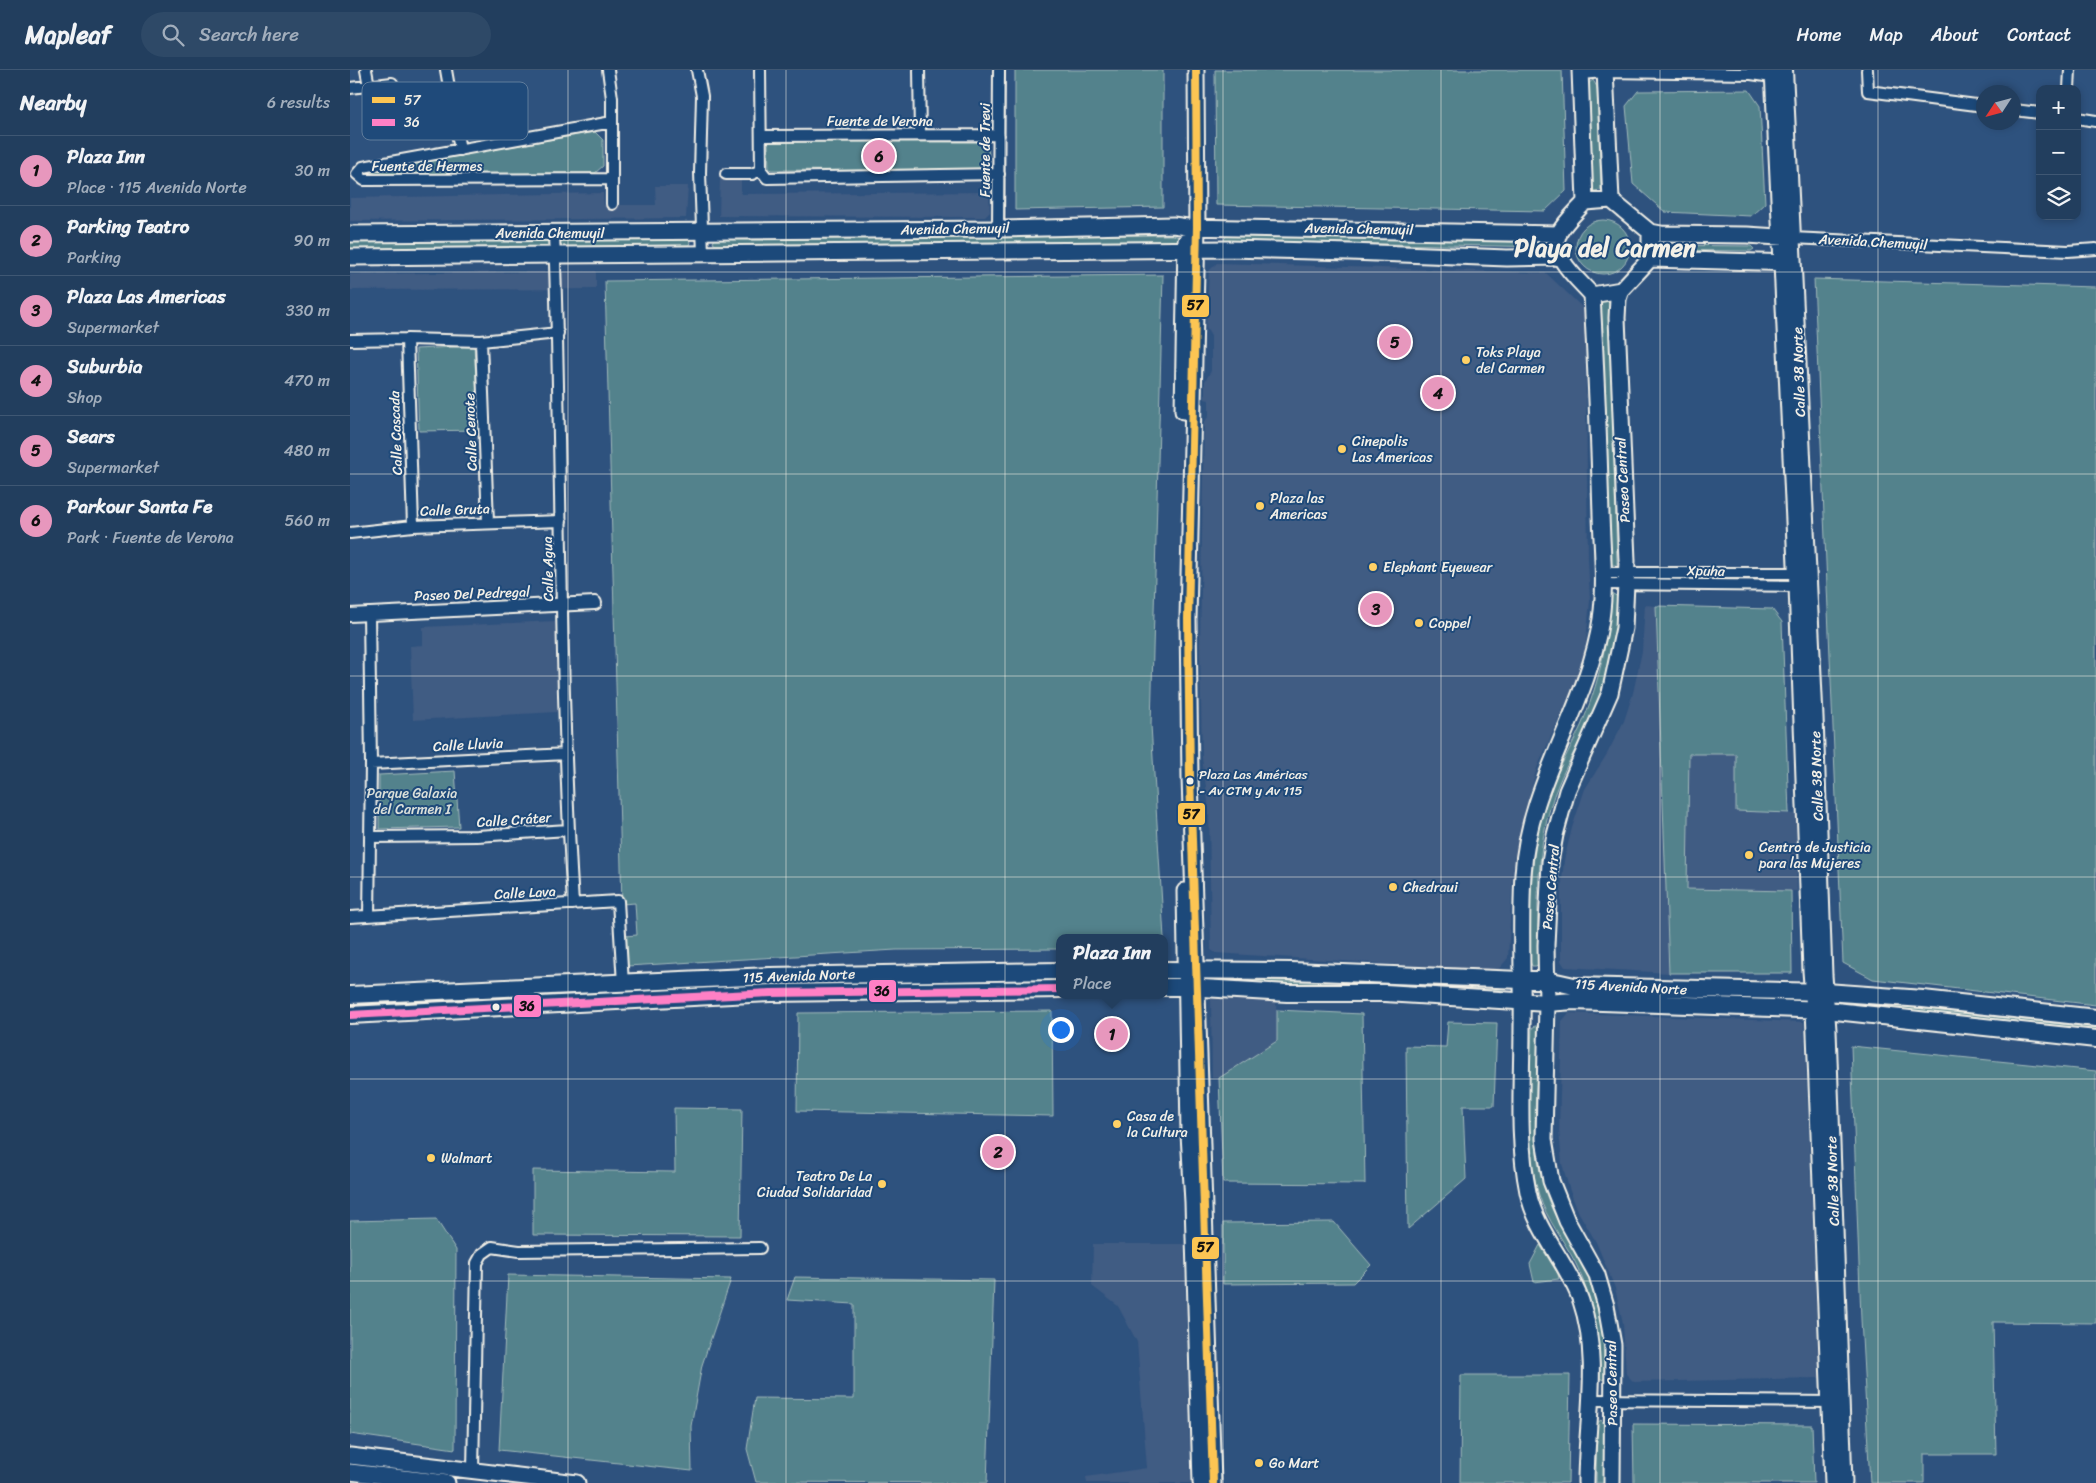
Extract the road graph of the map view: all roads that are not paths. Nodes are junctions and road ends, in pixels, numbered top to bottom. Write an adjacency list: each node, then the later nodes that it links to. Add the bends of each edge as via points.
1 (608, 70): 19 (street)
2 (698, 70): 36 (street, via 702,96)
3 (760, 70): 22 (street)
4 (919, 70): 20 (street)
5 (999, 70): 21 (street, Fuente de Trevi)
6 (1185, 70): 34 (main road)
7 (1196, 70): 34 (main road)
8 (1866, 70): 14 (street, via 1868,91)
9 (2070, 70): 13 (street)
10 (1605, 71): 11 (street); 12 (street); 31 (main road)
11 (1580, 72): 32 (main road)
12 (1779, 74): 41 (main road, Calle 38 Norte)
13 (2069, 85)
14 (1976, 105)
15 (2021, 111): 16 (street)
16 (2036, 113)
17 (2081, 119): 18 (street)
18 (2096, 121)
19 (612, 122): 23 (street, Fuente de Hermes); 30 (street)
20 (920, 135): 21 (street, Fuente de Verona); 22 (street, Fuente de Verona)
21 (999, 135): 29 (street, Fuente de Trevi)
22 (761, 136): 27 (street)
23 (528, 137)
24 (458, 140): 26 (street)
25 (514, 140): 26 (street, Fuente de Hermes)
26 (460, 150): 30 (street, Fuente de Hermes, via 363,167 358,174 364,180)
27 (761, 170): 28 (street, via 752,174); 29 (street, via 767,178)
28 (726, 174)
29 (999, 174): 35 (street, Fuente de Trevi)
30 (612, 179): 33 (street)
31 (1611, 200): 32 (main road); 37 (main road)
32 (1584, 202): 40 (main road)
33 (612, 204)
34 (1192, 227): 35 (main road, Avenida Chemuyil); 40 (main road, Avenida Chemuyil); 43 (main road)
35 (998, 229): 36 (main road, Avenida Chemuyil)
36 (702, 231): 38 (main road, Avenida Chemuyil); 44 (street)
37 (1650, 232): 41 (main road, Avenida Chemuyil); 48 (main road)
38 (554, 233): 39 (main road, Avenida Chemuyil); 45 (street, Calle Agua)
39 (350, 234)
40 (1559, 234): 47 (main road)
41 (1786, 237): 42 (street, Avenida Chemuyil, via 2059,251); 49 (main road, Calle 38 Norte)
42 (2096, 250)
43 (1191, 251): 44 (main road, Avenida Chemuyil); 47 (main road, Avenida Chemuyil); 74 (main road, via 1188,619)
44 (703, 254): 45 (main road, Avenida Chemuyil)
45 (555, 255): 46 (main road, Avenida Chemuyil); 52 (street, Calle Agua)
46 (350, 257)
47 (1559, 257): 51 (main road)
48 (1650, 259): 49 (main road); 50 (main road)
49 (1788, 263): 62 (main road, Calle 38 Norte)
50 (1621, 290): 51 (main road); 61 (main road, Paseo Central, via 1617,318)
51 (1592, 295): 60 (main road, Paseo Central)
52 (558, 334): 55 (street); 56 (street, Calle Agua)
53 (406, 339): 54 (street); 55 (street); 58 (street, Calle Cascada)
54 (350, 340)
55 (481, 341): 57 (street, Calle Cenote)
56 (561, 520): 57 (street, Calle Gruta); 64 (street, Calle Agua)
57 (488, 522): 58 (street, Calle Gruta)
58 (413, 526): 59 (street, Calle Gruta)
59 (350, 533)
60 (1603, 578): 61 (street, Xpuha); 77 (main road, Paseo Central, via 1602,618 1588,676 1548,770 1528,832 1523,874)
61 (1627, 578): 62 (street, Xpuha); 78 (main road, Paseo Central, via 1624,628 1610,693 1567,791 1555,835 1550,862)
62 (1802, 579): 85 (main road, Calle 38 Norte)
63 (594, 603): 64 (street, Paseo Del Pedregal)
64 (563, 605): 65 (street, Paseo Del Pedregal); 67 (street, Calle Agua)
65 (369, 613): 66 (street, Paseo Del Pedregal); 68 (street)
66 (350, 615)
67 (567, 754): 68 (street, Calle Lluvia); 69 (street, Calle Agua)
68 (371, 764): 70 (street)
69 (568, 830): 70 (street, Calle Cráter, via 477,836); 71 (street, Calle Agua)
70 (371, 837): 72 (street)
71 (573, 904): 72 (street, Calle Lava); 79 (street, Calle Lava, via 618,901)
72 (369, 916): 73 (street, Calle Lava)
73 (350, 917)
74 (1192, 969): 75 (main road, 115 Avenida Norte); 77 (main road, 115 Avenida Norte); 81 (main road)
75 (1168, 970)
76 (1056, 972): 79 (main road, 115 Avenida Norte, via 770,976)
77 (1522, 980): 78 (main road, 115 Avenida Norte); 84 (main road, Paseo Central)
78 (1547, 980): 85 (main road, 115 Avenida Norte, via 1574,986); 86 (main road, Paseo Central)
79 (623, 984): 83 (main road, 115 Avenida Norte)
80 (1168, 987): 81 (main road)
81 (1192, 987): 84 (main road); 99 (main road, via 1189,1134); 100 (main road)
82 (1056, 989): 87 (main road, 115 Avenida Norte, via 771,993)
83 (350, 995)
84 (1522, 1001): 86 (main road, 115 Avenida Norte); 91 (main road, Paseo Central, via 1522,1104 1528,1192 1532,1207 1575,1283 1583,1306 1590,1340)
85 (1820, 1001): 86 (main road, 115 Avenida Norte); 88 (main road, 115 Avenida Norte, via 1923,999); 89 (main road, 115 Avenida Norte); 93 (main road, Calle 38 Norte)
86 (1547, 1003): 92 (main road, Paseo Central, via 1544,1139 1551,1181 1567,1221 1597,1275 1606,1306 1613,1345)
87 (350, 1015)
88 (2096, 1018)
89 (2096, 1039)
90 (760, 1248): 95 (street, via 518,1251 492,1248 482,1254 478,1263)
91 (1591, 1400): 92 (street); 101 (main road, Paseo Central)
92 (1614, 1401): 93 (street); 102 (main road, Paseo Central)
93 (1835, 1402): 103 (main road, Calle 38 Norte); 104 (main road, Calle 38 Norte)
94 (350, 1456): 95 (main road)
95 (473, 1471): 98 (main road)
96 (350, 1472): 97 (main road)
97 (447, 1483)
98 (577, 1483)
99 (1202, 1483)
100 (1213, 1483)
101 (1586, 1483)
102 (1612, 1483)
103 (1833, 1483)
104 (1844, 1483)

